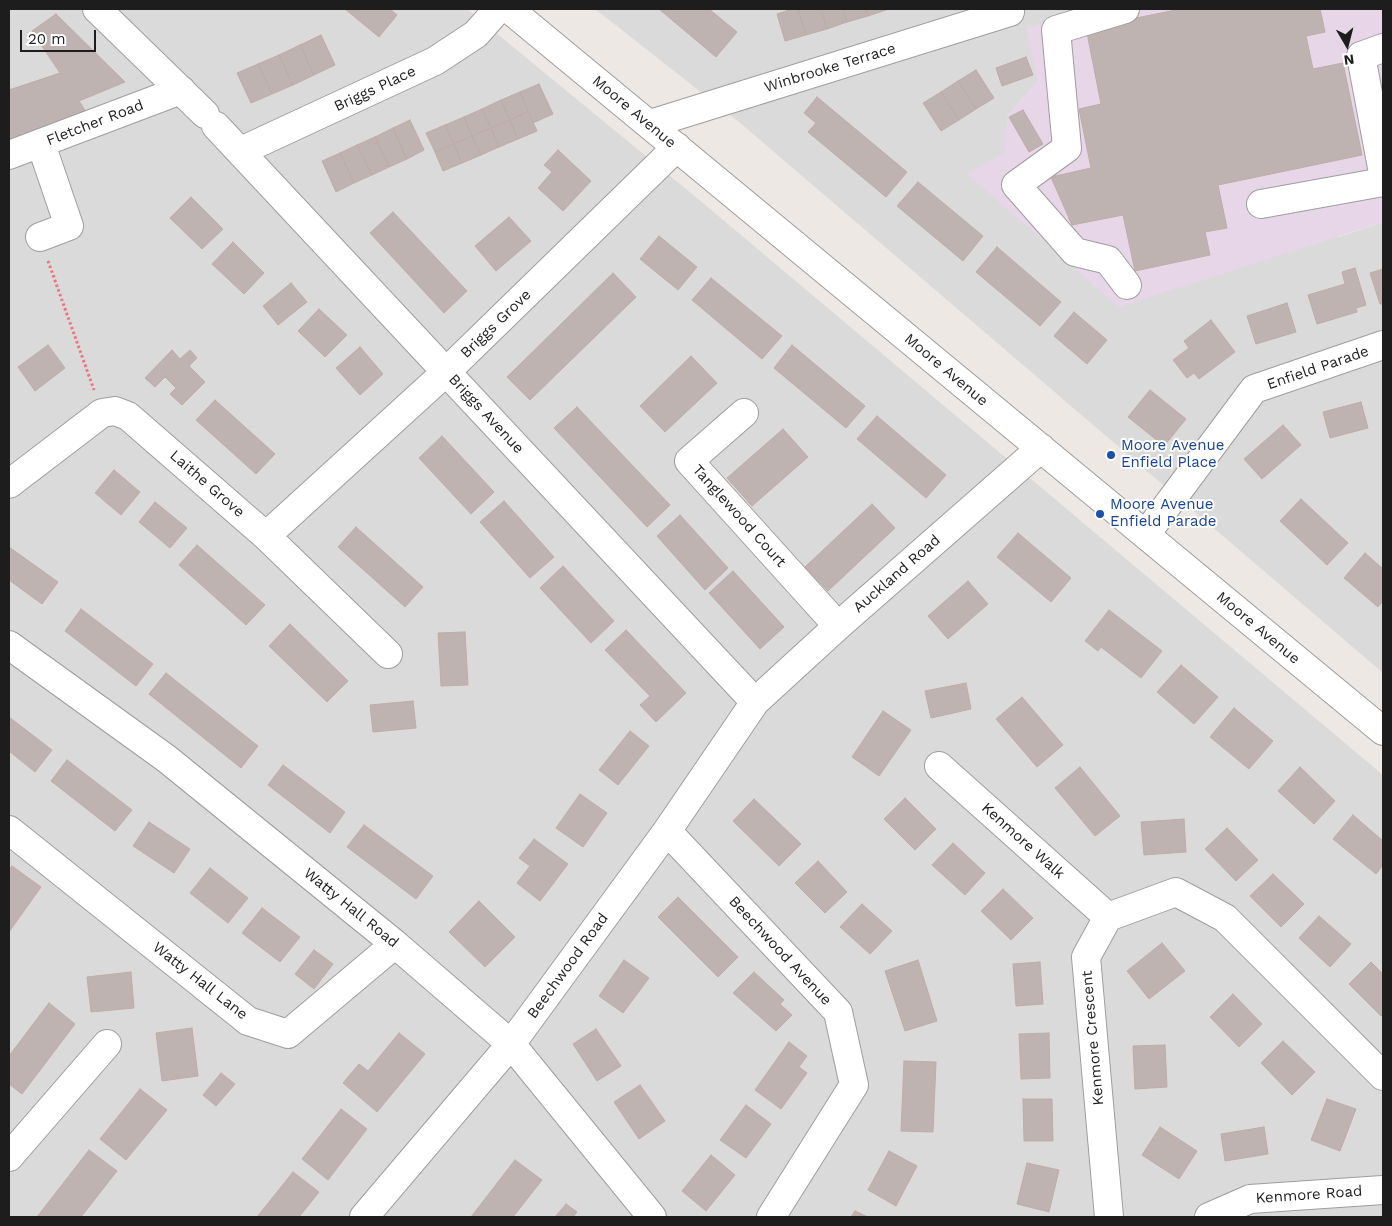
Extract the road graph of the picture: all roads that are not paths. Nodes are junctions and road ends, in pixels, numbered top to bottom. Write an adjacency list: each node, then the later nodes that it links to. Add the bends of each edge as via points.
1 (97, 9): 7 (street, Briggs Avenue)
2 (498, 9): 11 (street, Briggs Place, via 476,34 435,61)
3 (509, 9): 8 (street, Moore Avenue)
4 (1125, 9): 17 (street, via 1056,30 1067,148 1016,185 1075,252 1108,260)
5 (1010, 12): 8 (street, Winbrooke Terrace)
6 (1383, 48): 13 (street, via 1361,56)
7 (181, 90): 9 (street, Fletcher Road); 11 (street, Briggs Avenue)
8 (650, 124): 10 (street, Moore Avenue)
9 (41, 144): 12 (street, Fletcher Road); 16 (street, via 69,226)
10 (677, 147): 19 (street, Briggs Grove); 21 (street, Moore Avenue)
11 (241, 151): 19 (street, Briggs Avenue)
12 (9, 155)
13 (1383, 173)
14 (1383, 182): 15 (street)
15 (1262, 204)
16 (40, 237)
17 (1127, 285)
18 (1383, 345): 23 (street, Enfield Parade, via 1254,390)
19 (446, 372): 24 (street, Briggs Grove); 28 (street, Briggs Avenue)
20 (744, 412): 25 (street, Tanglewood Court, via 689,461)
21 (1041, 448): 23 (street, Moore Avenue); 25 (street, Auckland Road)
22 (9, 484): 24 (street, Laithe Grove, via 102,413 115,411 128,416)
23 (1146, 534): 29 (street, Moore Avenue)
24 (266, 536): 27 (street, Laithe Grove)
25 (838, 626): 28 (street, Auckland Road)
26 (9, 645): 34 (street, Watty Hall Road, via 167,759)
27 (388, 654)
28 (755, 702): 32 (street, Beechwood Road)
29 (1383, 731)
30 (939, 766): 33 (street, Kenmore Walk)
31 (9, 830): 34 (street, Watty Hall Lane, via 248,1020 288,1034)
32 (667, 831): 36 (street, Beechwood Road); 43 (street, Beechwood Avenue, via 838,1012 854,1085)
33 (1108, 917): 37 (street, via 1176,892 1225,918); 44 (street, Kenmore Crescent, via 1086,957)
34 (395, 944): 36 (street, Watty Hall Road)
35 (107, 1044): 38 (street)
36 (511, 1044): 41 (street, Beechwood Road); 42 (street, Watty Hall Road)
37 (1383, 1076)
38 (9, 1157)
39 (1383, 1190): 40 (street, Kenmore Road)
40 (1251, 1208): 45 (street, Kenmore Road)
41 (364, 1217)
42 (652, 1217)
43 (771, 1217)
44 (1109, 1217)
45 (1210, 1217)

